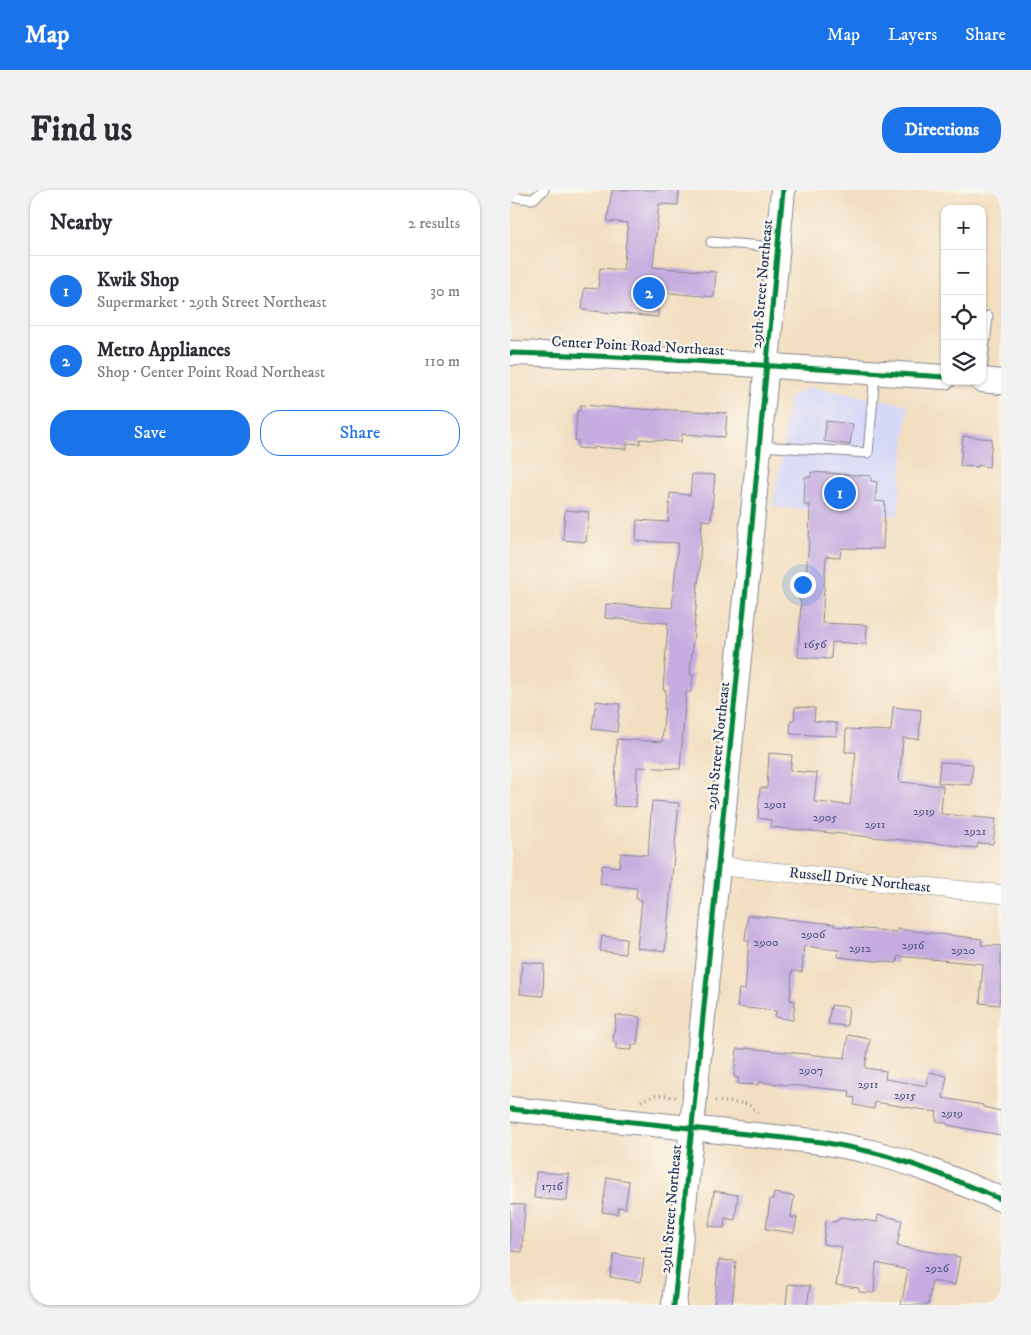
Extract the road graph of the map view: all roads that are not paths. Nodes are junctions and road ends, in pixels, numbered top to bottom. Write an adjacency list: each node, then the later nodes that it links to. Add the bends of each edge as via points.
1 (544, 190): 3 (lane, via 533,199)
2 (783, 190): 5 (main road, 29th Street Northeast)
3 (510, 197)
4 (711, 242): 5 (lane)
5 (778, 247): 9 (main road, 29th Street Northeast)
6 (988, 316): 7 (lane)
7 (985, 340)
8 (510, 353): 9 (main road, Center Point Road Northeast)
9 (767, 365): 10 (main road, Center Point Road Northeast); 14 (main road, 29th Street Northeast)
10 (875, 373): 11 (main road, Center Point Road Northeast); 14 (lane, via 868,453)
11 (941, 378)
12 (986, 380): 13 (main road)
13 (1001, 382)
14 (760, 446): 15 (main road, 29th Street Northeast)
15 (719, 866): 16 (street, Russell Drive Northeast); 18 (main road, 29th Street Northeast)
16 (1001, 894)
17 (510, 1109): 18 (main road)
18 (691, 1128): 19 (main road, via 822,1142 871,1152); 20 (main road, 29th Street Northeast)
19 (1001, 1199)
20 (674, 1305)

